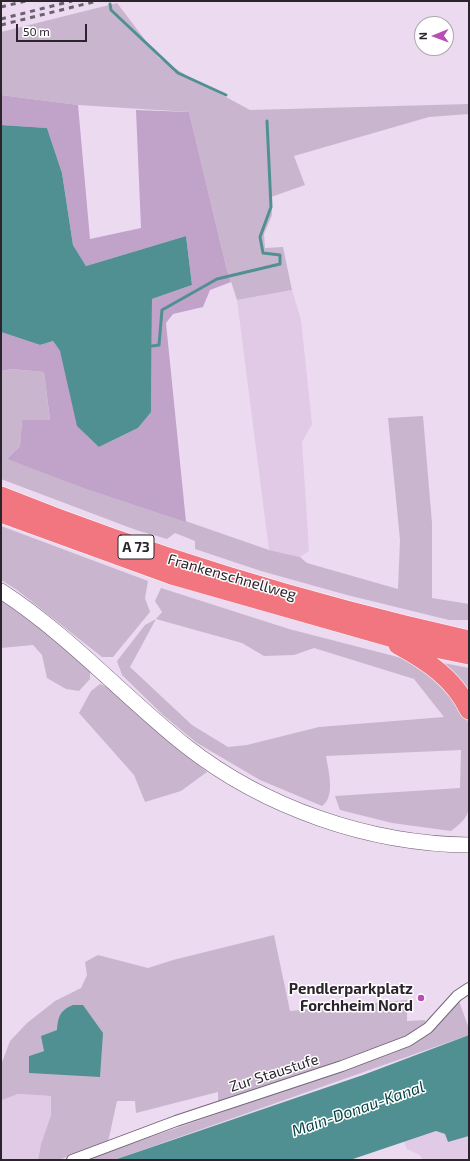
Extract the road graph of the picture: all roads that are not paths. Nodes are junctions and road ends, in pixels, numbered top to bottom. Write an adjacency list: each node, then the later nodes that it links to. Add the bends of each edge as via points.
1 (1, 496): 5 (highway, Frankenschnellweg / A 73, via 54,518 179,562)
2 (1, 513): 4 (highway, Frankenschnellweg / A 73, via 172,575)
3 (1, 591): 8 (main road, via 77,648 186,746 258,791 332,822 379,835 413,841)
4 (374, 632): 6 (highway, Frankenschnellweg / A 73); 7 (highway, via 436,668 453,684)
5 (469, 640)
6 (469, 655)
7 (469, 710)
8 (469, 845)
9 (469, 988): 10 (street, Zur Staustufe, via 457,996 428,1028 408,1041)
10 (72, 1160)

